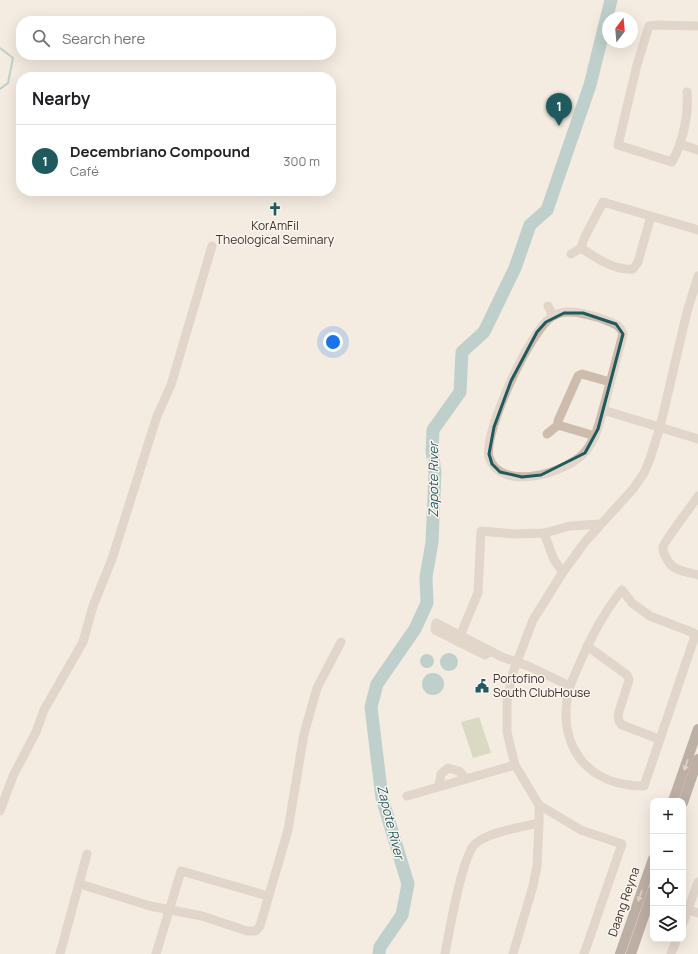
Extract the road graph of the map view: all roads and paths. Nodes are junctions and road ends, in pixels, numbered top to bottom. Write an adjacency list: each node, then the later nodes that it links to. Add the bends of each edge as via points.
1 (698, 26): 3 (street, via 649,26 618,145 672,162)
2 (686, 92): 3 (street, via 686,112)
3 (680, 144): 4 (street)
4 (698, 150)
5 (651, 216): 6 (street); 8 (street, via 604,202 583,239); 8 (street, via 638,262 633,269 606,263)
6 (698, 230)
7 (212, 246): 41 (street, via 171,385 157,416 112,559 82,642 44,710 36,732 13,776)
8 (581, 248): 9 (street)
9 (571, 254)
10 (698, 276): 16 (street)
11 (548, 306): 12 (street)
12 (553, 316): 13 (street, via 583,313 622,328 623,334); 18 (street, via 536,332 511,381 488,448 492,464 509,476 541,475 585,453)
13 (610, 382): 14 (street); 15 (street, via 582,374 578,376 559,415)
14 (603, 410): 16 (street); 18 (street)
15 (558, 425): 17 (street); 18 (street)
16 (660, 427): 19 (street); 21 (street, via 644,473)
17 (548, 434)
18 (595, 436)
19 (698, 439)
20 (698, 496): 24 (street, via 662,547 672,565)
21 (601, 524): 22 (street, via 570,526); 23 (street)
22 (544, 533): 23 (street, via 554,560); 25 (street, via 481,531 478,593)
23 (563, 572): 29 (street, via 533,620)
24 (698, 575)
25 (460, 636): 28 (street); 28 (street, via 436,624 434,630 485,655)
26 (341, 642): 47 (street, via 317,688 307,721 288,830)
27 (587, 646): 30 (street); 32 (street, via 627,674 628,680 618,715 622,725); 32 (street, via 622,590 632,603 650,616 694,632 694,639)
28 (491, 651): 29 (street)
29 (516, 662): 30 (street); 34 (street, via 509,686 506,718)
30 (570, 686): 32 (street, via 565,711 570,740 576,754 599,776 627,786 644,786)
31 (698, 728): 38 (main road, one-way to 38)
32 (659, 739)
33 (698, 759): 39 (main road)
34 (515, 765): 35 (street); 40 (street)
35 (466, 779): 36 (street); 36 (street, via 459,771 448,768 441,774)
36 (439, 786): 37 (street)
37 (407, 796)
38 (674, 798)
39 (685, 798)
40 (539, 805): 42 (street); 58 (street, via 581,830 622,844)
41 (0, 811)
42 (539, 823): 56 (street, via 482,839 470,851); 57 (street, via 537,866)
43 (87, 854): 46 (street)
44 (650, 868): 59 (main road, Daang Reyna, one-way to 59)
45 (698, 882): 50 (street)
46 (80, 884): 49 (street, via 150,906); 54 (street)
47 (268, 896): 49 (street, via 260,926 256,931 246,931 202,916); 49 (street, via 181,871)
48 (650, 899): 60 (main road, Daang Reyna)
49 (170, 909): 55 (street)
50 (688, 910): 51 (street); 52 (street)
51 (698, 913)
52 (686, 916)
53 (676, 942): 61 (street)
54 (60, 954)
55 (156, 954)
56 (445, 954)
57 (513, 954)
58 (584, 954)
59 (620, 954)
60 (631, 954)
61 (671, 954)

